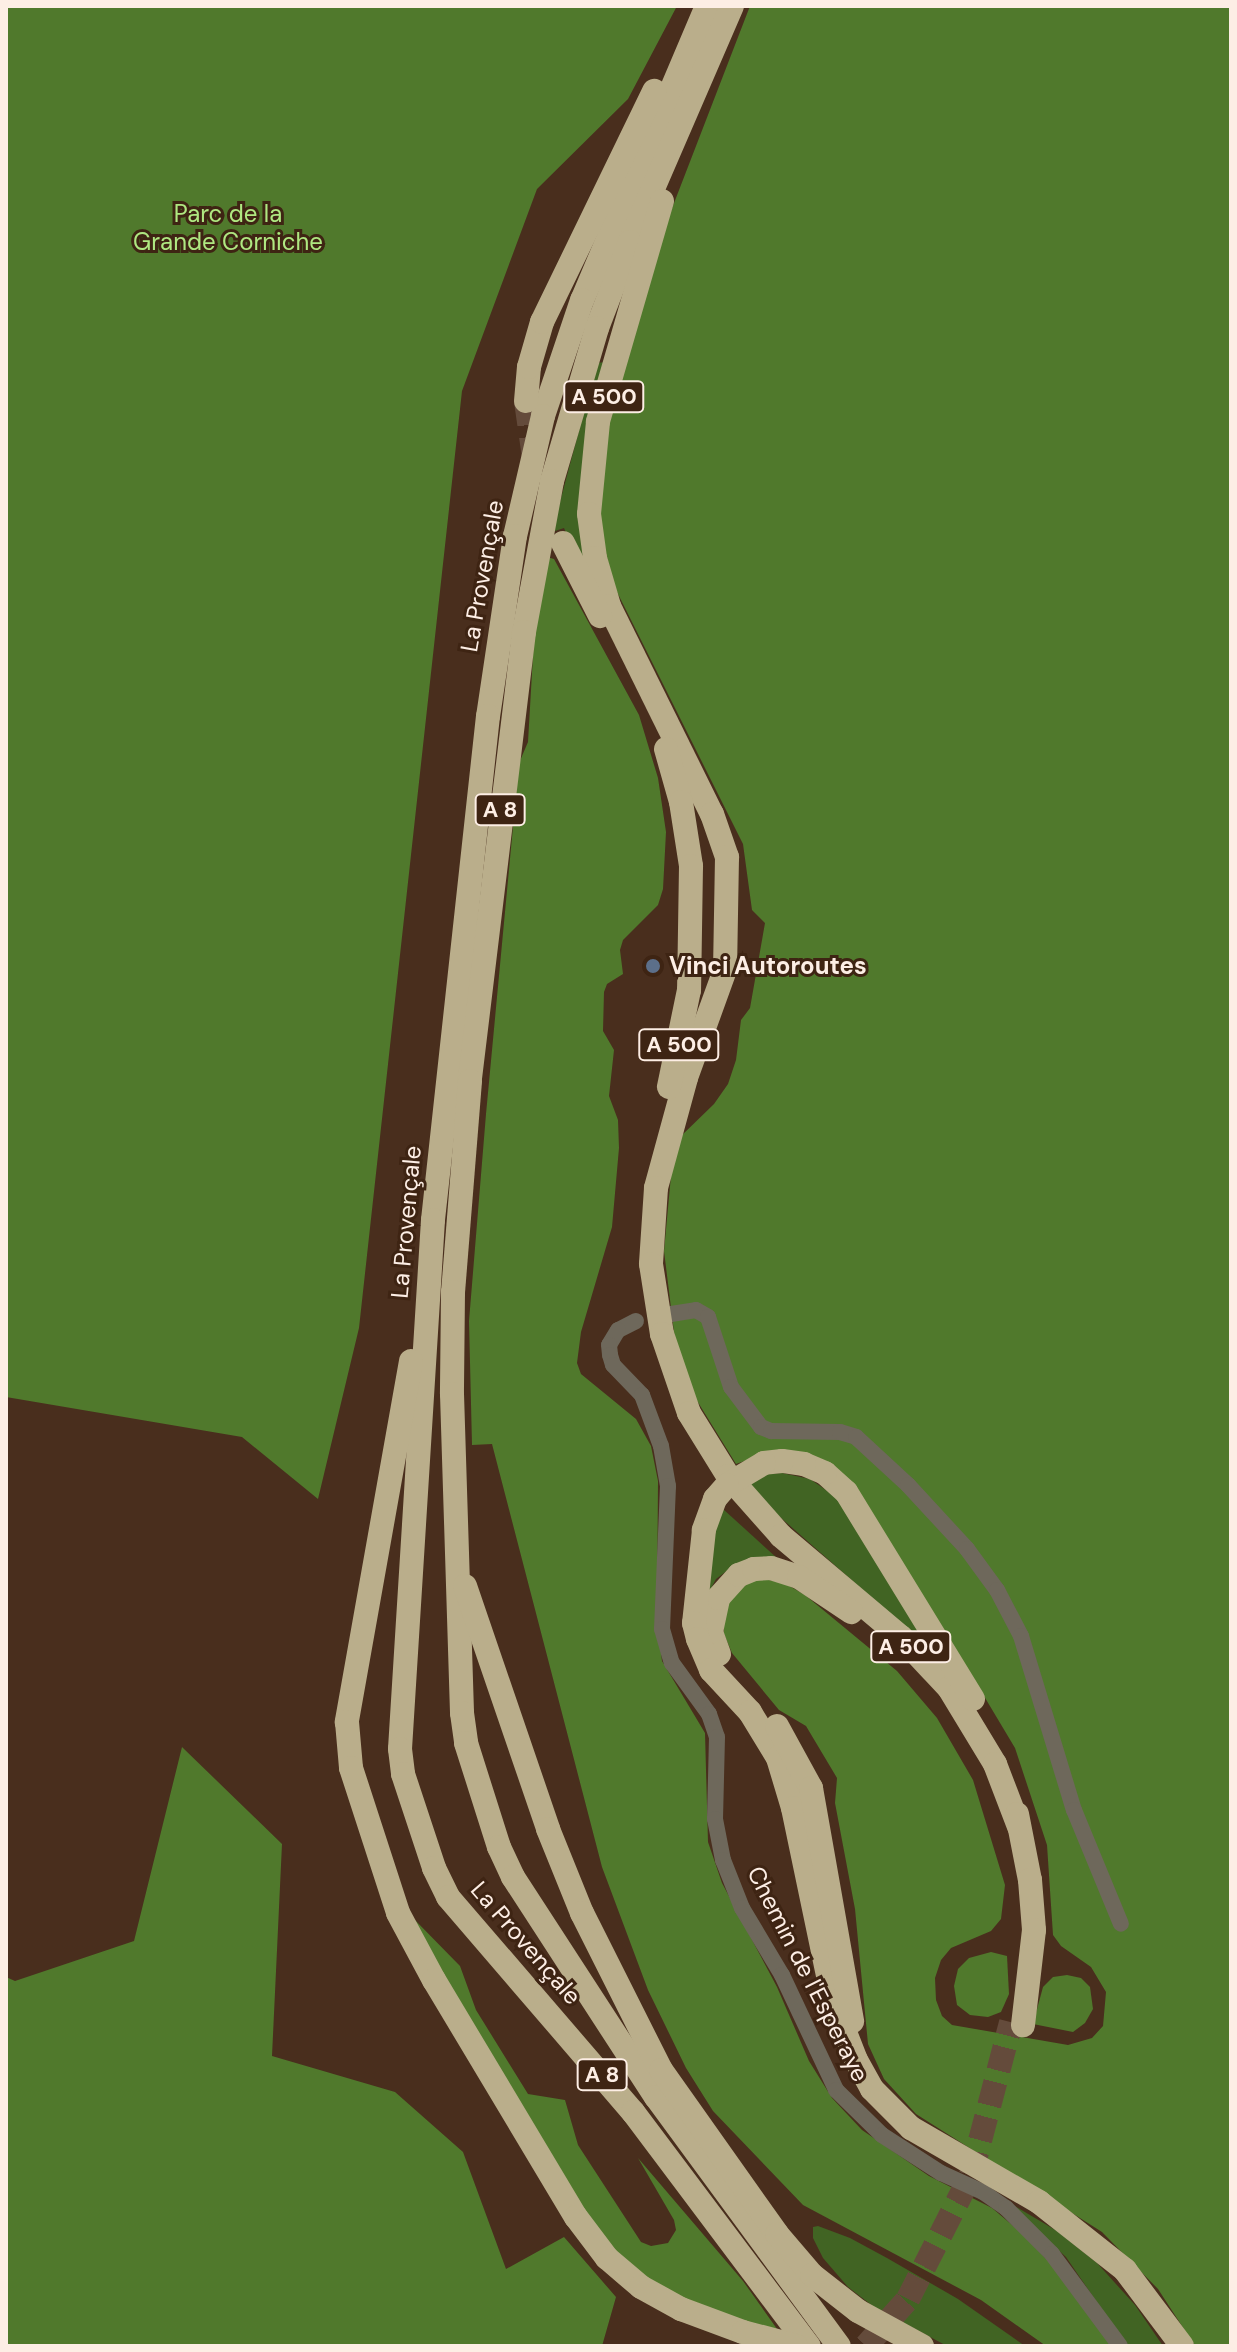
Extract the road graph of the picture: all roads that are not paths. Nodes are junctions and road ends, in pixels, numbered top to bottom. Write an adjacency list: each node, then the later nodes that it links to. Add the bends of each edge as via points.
1 (706, 6): 4 (highway, A 500, via 655,89 556,288 532,352); 6 (highway, La Provençale / A 8, via 582,300 543,416 519,521 488,716)
2 (732, 6): 3 (highway, La Provençale / A 8)
3 (699, 84): 9 (highway, A 500, via 604,395 593,449 589,514 609,606 712,814 727,857 725,970 660,1161 651,1239 656,1305 668,1359); 11 (highway, La Provençale / A 8, via 597,328 566,424 532,581 500,814 456,1250 452,1394)
4 (526, 401)
5 (563, 543): 9 (highway, A 500, via 651,713 674,771 687,832 689,990 650,1154 639,1253 643,1301 659,1367 685,1431)
6 (429, 1269): 17 (highway, via 347,1722 351,1768 389,1889 434,1980 576,2217 607,2258 641,2287 681,2309); 18 (highway, La Provençale / A 8, via 400,1729 403,1774 434,1868 459,1913 633,2112)
7 (671, 1314): 14 (street, via 696,1310 708,1317 731,1387 761,1427 856,1437 967,1549 1021,1636 1074,1810)
8 (636, 1321): 20 (street, Chemin de l'Esperaye, via 618,1330 609,1345 610,1355 642,1395 666,1465 662,1629 665,1646 709,1714 717,1737 715,1808 723,1860 742,1908 782,1975 836,2090 882,2135 1006,2208 1052,2254)
9 (710, 1462): 10 (highway, A 500)
10 (749, 1512): 12 (highway, A 500); 13 (highway, A 500, via 871,1610 929,1665 982,1739)
11 (458, 1565): 16 (highway, La Provençale / A 8, via 464,1730 503,1858 656,2097); 19 (highway, via 554,1843 643,2040 792,2253 858,2311)
12 (863, 1620): 13 (highway, A 500, via 911,1664 946,1707 995,1801 1020,1916 1017,2023 1034,1930); 15 (highway, via 799,1577 754,1569 739,1575 718,1598 711,1632 723,1663 781,1732 811,1788)
13 (1019, 1827): 15 (highway, via 1011,1780 991,1729 846,1492 825,1473 782,1461 764,1463 727,1485 709,1510 704,1530 694,1623 711,1670 750,1712 778,1758 834,2004)
14 (1121, 1924)
15 (856, 2060): 21 (highway, via 872,2089 911,2128 1039,2202 1125,2270)
16 (838, 2344)
17 (796, 2346)
18 (809, 2346)
19 (922, 2346)
20 (1120, 2346)
21 (1182, 2346)

